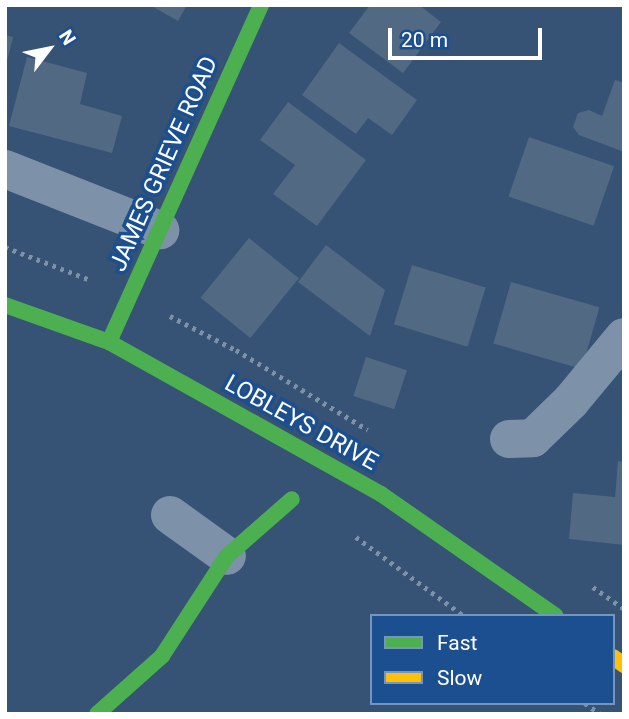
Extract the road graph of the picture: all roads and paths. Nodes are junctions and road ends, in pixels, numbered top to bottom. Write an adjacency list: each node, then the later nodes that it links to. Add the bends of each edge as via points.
1 (261, 5): 3 (street, JAMES GRIEVE ROAD)
2 (5, 169): 3 (street)
3 (160, 230): 6 (street, JAMES GRIEVE ROAD)
4 (5, 305): 6 (street, LOBLEYS DRIVE)
5 (624, 337): 7 (street, via 533,438)
6 (109, 342): 13 (street, LOBLEYS DRIVE, via 380,494)
7 (509, 439)
8 (292, 499): 11 (street)
9 (170, 515): 11 (street)
10 (353, 535): 12 (path)
11 (227, 556): 14 (street, via 162,656)
12 (461, 614)
13 (553, 614)
14 (97, 714)

